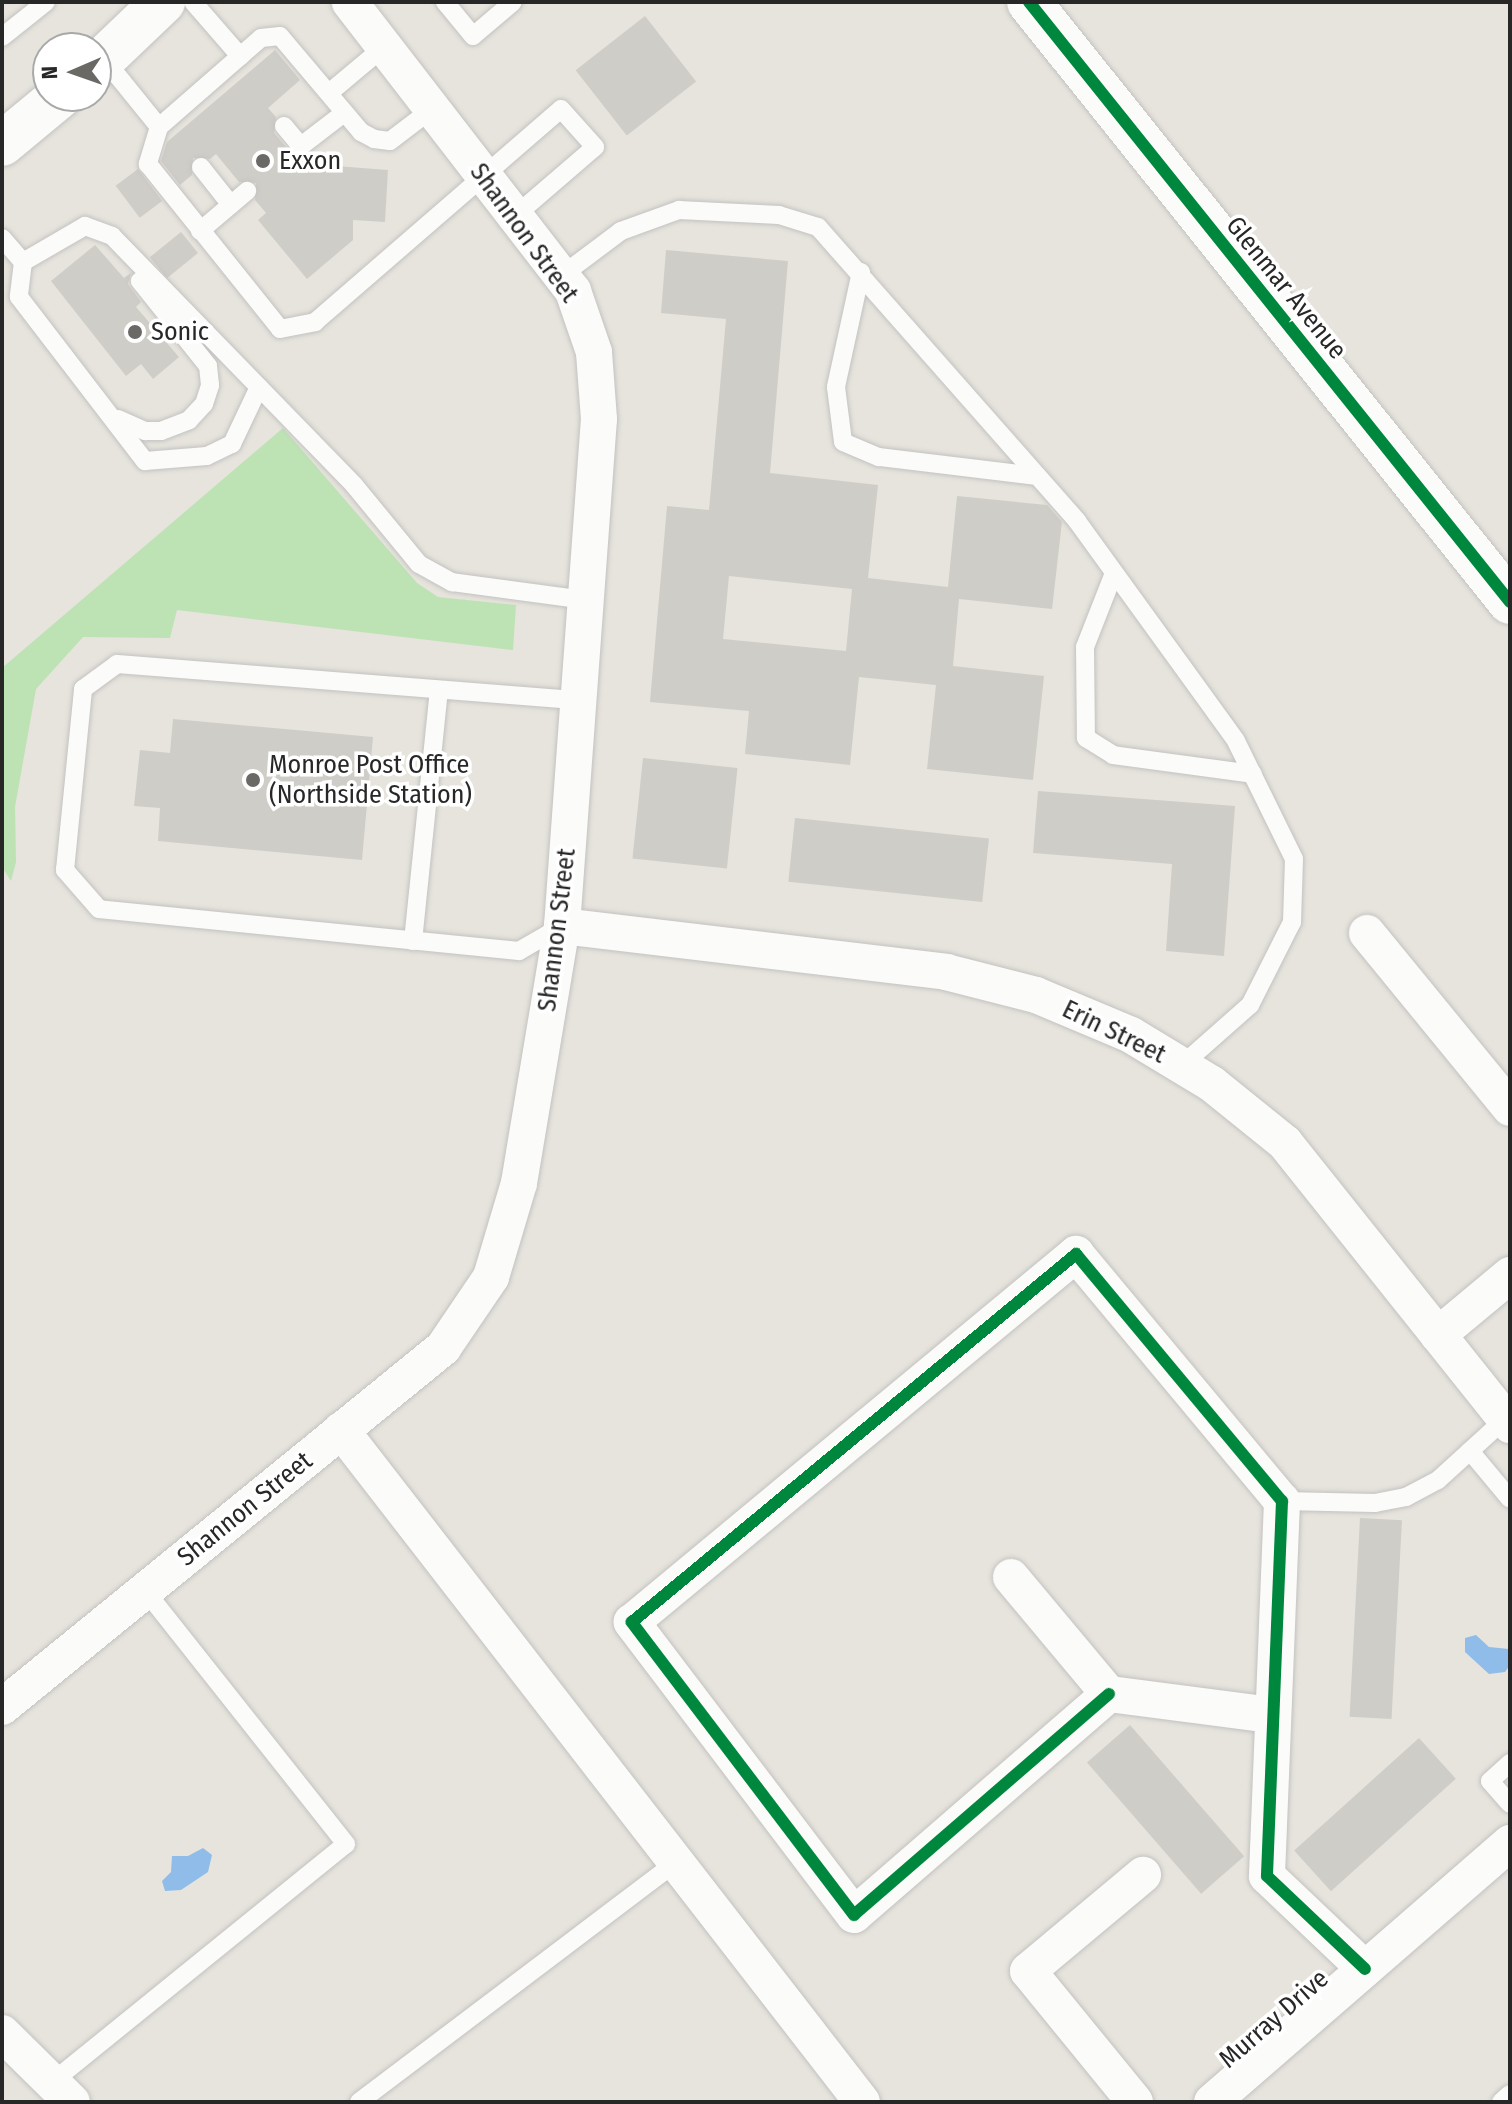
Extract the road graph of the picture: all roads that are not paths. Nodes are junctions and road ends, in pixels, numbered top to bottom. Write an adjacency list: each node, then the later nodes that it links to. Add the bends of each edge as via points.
1 (46, 2): 8 (lane)
2 (193, 2): 11 (lane)
3 (350, 2): 9 (street, Shannon Street)
4 (445, 2): 5 (lane, via 473,36)
5 (513, 2)
6 (1029, 2): 36 (street, Glenmar Avenue)
7 (151, 6): 10 (street)
8 (2, 37)
9 (385, 46): 13 (lane); 14 (street, Shannon Street)
10 (112, 50)
11 (236, 67): 13 (lane, via 261,38 280,36); 18 (lane)
12 (112, 75): 18 (lane)
13 (329, 93): 16 (lane)
14 (432, 109): 16 (lane, via 390,141 361,132); 21 (street, Shannon Street)
15 (41, 112): 19 (street)
16 (344, 113): 17 (lane, via 301,146)
17 (284, 126)
18 (166, 128): 26 (lane, via 148,164)
19 (2, 144)
20 (201, 167): 23 (lane)
21 (483, 175): 24 (street, Shannon Street); 24 (lane, via 561,109 595,147); 26 (lane, via 315,322 280,329)
22 (247, 191): 23 (lane)
23 (231, 205): 26 (lane)
24 (516, 215): 30 (street, Shannon Street)
25 (94, 230): 28 (lane, via 85,226); 31 (lane, via 112,236); 32 (lane, via 208,366 204,404 189,420 145,431)
26 (200, 231)
27 (2, 238): 28 (lane)
28 (23, 262): 32 (lane, via 19,297)
29 (861, 272): 30 (lane, via 818,227 779,215 679,210 621,231); 33 (lane); 33 (lane, via 836,387 843,442 879,457)
30 (561, 276): 35 (street, Shannon Street, via 573,291 595,365 599,419)
31 (259, 387): 32 (lane, via 232,444 207,456 145,461); 35 (lane, via 354,485 419,564 452,582)
32 (115, 418)
33 (1037, 476): 34 (lane)
34 (1114, 573): 39 (lane, via 1236,741); 39 (lane, via 1085,647 1086,738 1113,755)
35 (585, 600): 38 (street, Shannon Street)
36 (1510, 602)
37 (439, 690): 38 (lane); 42 (lane); 42 (lane, via 117,664 83,689 81,704 65,870 99,909)
38 (578, 700): 40 (street, Shannon Street)
39 (1253, 774): 43 (lane, via 1294,859 1292,922 1250,1005)
40 (562, 926): 42 (lane, via 519,951); 43 (street, Erin Street, via 946,972 1036,995 1131,1035); 48 (street, Shannon Street, via 519,1183 491,1277 443,1348)
41 (1367, 933): 44 (street)
42 (413, 941)
43 (1182, 1065): 46 (street, Erin Street, via 1285,1143)
44 (1510, 1108)
45 (1510, 1275): 46 (street)
46 (1438, 1335): 47 (street, Erin Street)
47 (1507, 1422): 49 (lane)
48 (341, 1430): 53 (street, Shannon Street); 60 (street)
49 (1470, 1451): 50 (lane); 51 (lane, via 1438,1480 1406,1497 1375,1503)
50 (1510, 1499)
51 (1282, 1501): 54 (street, via 1076,1254 632,1622 854,1915); 56 (street)
52 (1011, 1577): 54 (street)
53 (145, 1590): 55 (street, Shannon Street); 64 (lane, via 346,1844)
54 (1109, 1694): 56 (street)
55 (2, 1707)
56 (1270, 1715): 62 (street, via 1267,1876)
57 (1510, 1763): 58 (lane, via 1490,1781)
58 (1510, 1804)
59 (1510, 1843): 62 (street, Murray Drive)
60 (675, 1863): 67 (lane); 68 (street)
61 (1143, 1875): 69 (street, via 1028,1971)
62 (1365, 1969): 66 (street, Murray Drive)
63 (2, 2033): 64 (street)
64 (62, 2092)
65 (1510, 2094): 70 (lane)
66 (1228, 2097)
67 (359, 2102)
68 (862, 2102)
69 (1135, 2102)
70 (1501, 2102)

